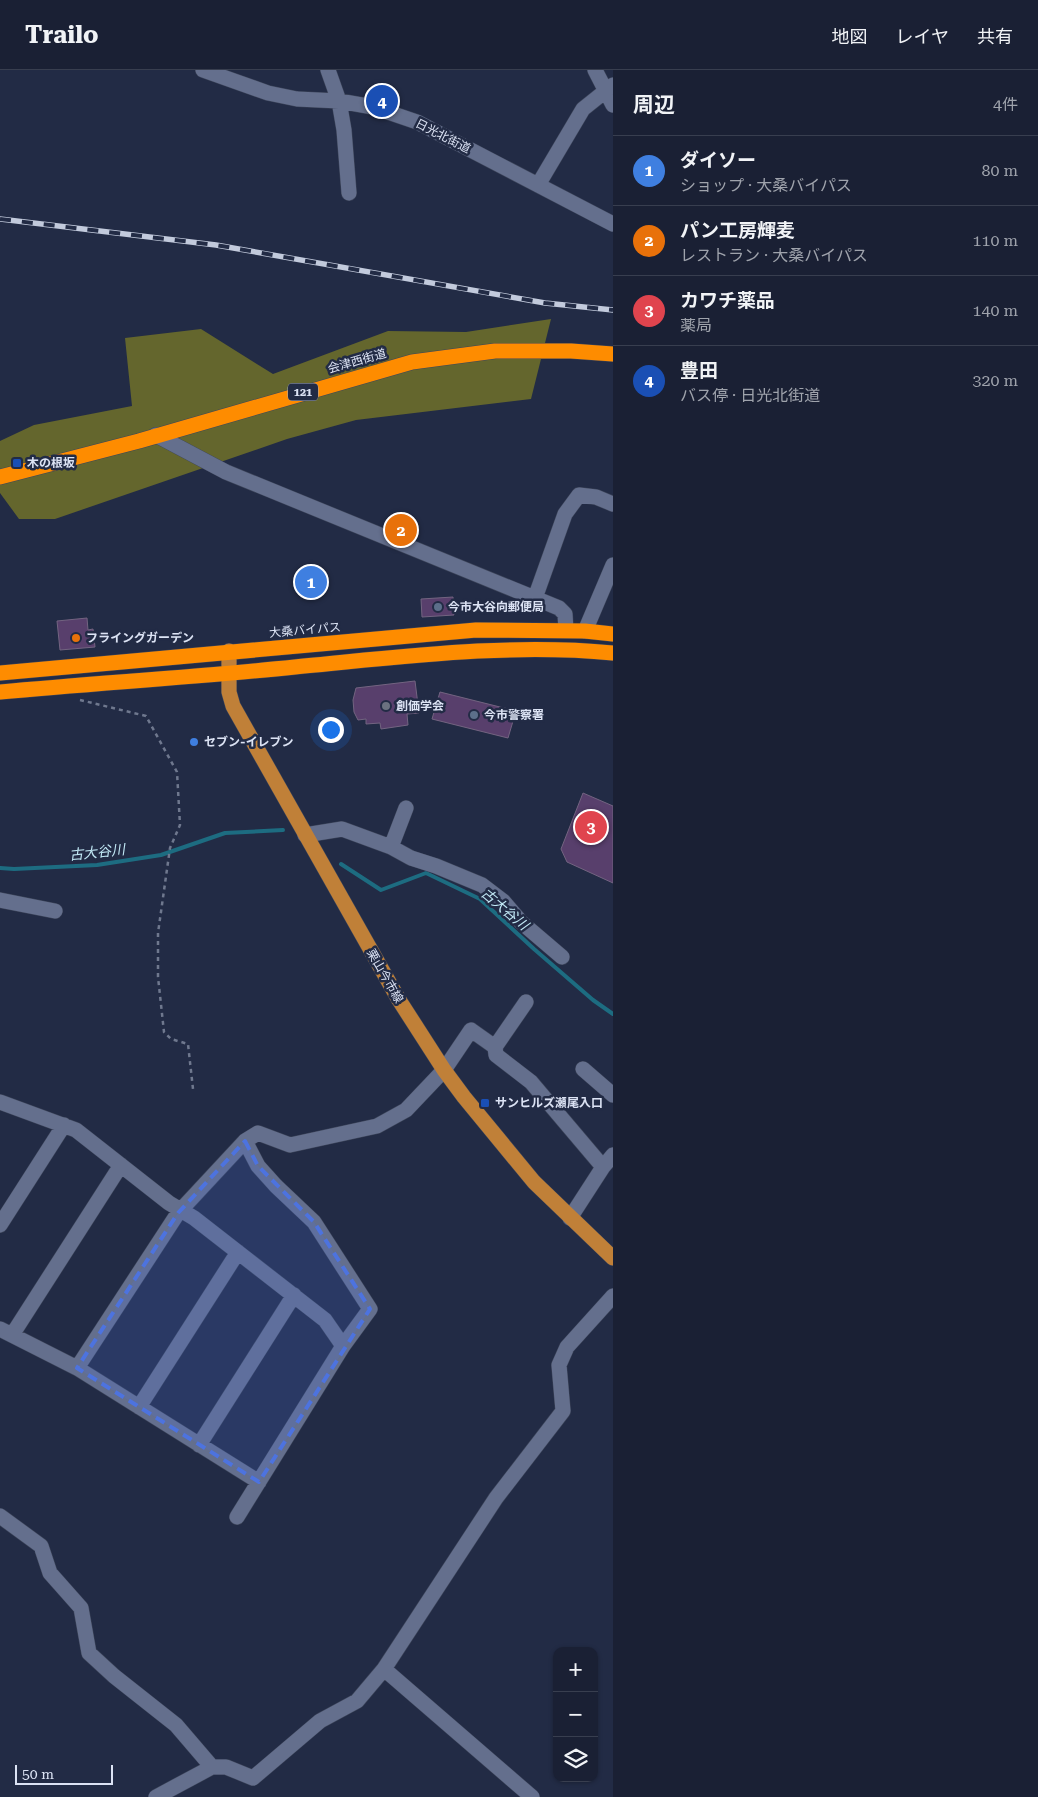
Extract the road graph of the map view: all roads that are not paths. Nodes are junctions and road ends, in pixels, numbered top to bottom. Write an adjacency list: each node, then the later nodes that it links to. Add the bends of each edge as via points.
1 (203, 70): 5 (street, 日光北街道, via 268,93 297,99)
2 (328, 70): 5 (street)
3 (595, 70): 4 (street)
4 (609, 88): 6 (street); 7 (street, via 582,109)
5 (339, 101): 7 (street, 日光北街道, via 373,107 417,122); 8 (street)
6 (613, 105)
7 (538, 185): 9 (street, 日光北街道)
8 (349, 193)
9 (613, 224)
10 (613, 354): 11 (highway, 会津西街道 / 121, via 495,351 412,362)
11 (156, 435): 12 (highway, 会津西街道 / 121); 15 (street, via 226,472)
12 (0, 478)
13 (613, 504): 15 (street, via 580,495 565,514)
14 (613, 564): 18 (street)
15 (535, 598): 17 (street, via 559,608 564,614)
16 (507, 629): 17 (highway, 大桑バイパス); 20 (highway); 21 (highway, 大桑バイパス)
17 (566, 630): 18 (highway, 大桑バイパス)
18 (585, 631): 19 (highway, 大桑バイパス)
19 (613, 634)
20 (509, 649): 22 (highway); 24 (highway)
21 (229, 651): 23 (highway, 大桑バイパス); 24 (main road, 栗山今市線)
22 (613, 653)
23 (0, 673)
24 (228, 673): 25 (highway); 27 (main road, 栗山今市線, via 233,706)
25 (0, 692)
26 (406, 808): 28 (street)
27 (305, 835): 28 (street, via 342,829); 35 (main road, 栗山今市線, via 399,1000)
28 (390, 847): 31 (street, via 482,885)
29 (0, 900): 30 (street)
30 (56, 911)
31 (562, 958)
32 (526, 1002): 33 (street)
33 (495, 1047): 35 (street, via 471,1030); 40 (street, via 496,1055 531,1082)
34 (583, 1069): 36 (street)
35 (444, 1070): 39 (street, via 406,1110 377,1126 290,1145 258,1134); 43 (main road, 栗山今市線, via 534,1182)
36 (613, 1094)
37 (0, 1102): 38 (street)
38 (64, 1125): 41 (street, via 76,1130); 44 (street)
39 (245, 1141): 42 (street); 50 (street, via 258,1166 314,1222 370,1309)
40 (608, 1161): 43 (street)
41 (121, 1166): 42 (street); 49 (street)
42 (180, 1210): 45 (street); 51 (street)
43 (570, 1218): 46 (main road, 栗山今市線)
44 (0, 1225)
45 (238, 1252): 47 (street); 52 (street)
46 (613, 1258)
47 (294, 1295): 50 (street, via 325,1320); 53 (street)
48 (613, 1296): 57 (street, via 567,1347 559,1364 563,1411 496,1498)
49 (6, 1332): 51 (street)
50 (343, 1346): 54 (street)
51 (77, 1368): 52 (street)
52 (139, 1407): 53 (street)
53 (199, 1445): 54 (street)
54 (259, 1482): 56 (street)
55 (0, 1516): 58 (street, via 41,1546 50,1573 80,1608 90,1653 176,1725)
56 (237, 1517)
57 (384, 1669): 58 (street, via 357,1701 320,1722 253,1778 226,1767); 60 (street)
58 (212, 1767): 59 (street)
59 (156, 1797)
60 (532, 1797)

